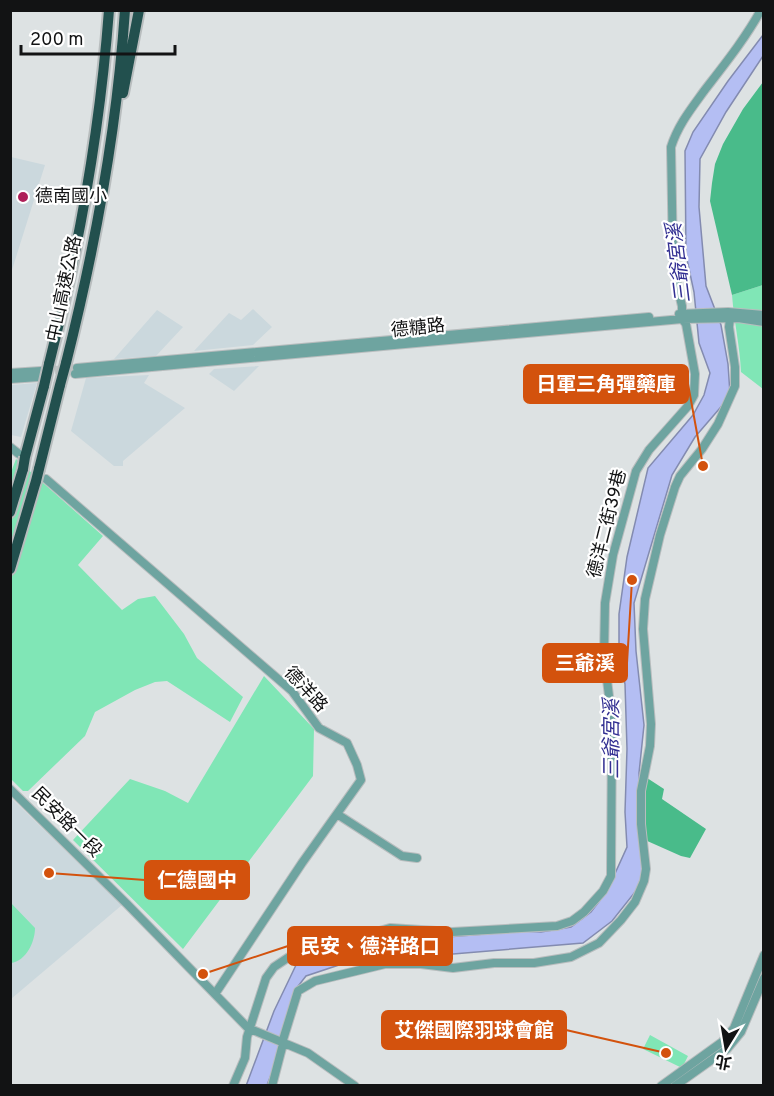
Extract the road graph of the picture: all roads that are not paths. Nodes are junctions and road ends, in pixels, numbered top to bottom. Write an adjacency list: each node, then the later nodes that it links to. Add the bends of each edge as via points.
1 (103, 10): 7 (highway, via 85,170)
2 (109, 10): 7 (highway, 中山高速公路)
3 (125, 10): 6 (highway, 中山高速公路)
4 (139, 10): 6 (highway, via 112,167)
5 (761, 10): 10 (street, 德洋二街39巷, via 675,132 671,147 673,258)
6 (105, 177): 18 (highway, 中山高速公路, bridge, via 84,287 39,469)
7 (88, 183): 14 (highway, 中山高速公路, via 73,264)
8 (727, 315): 9 (street, 德糖路); 10 (street, 德糖路); 11 (street, 德糖路); 28 (street, via 735,386 718,424 675,487 645,599 643,629 651,724 641,791 646,876 635,902 599,943 571,957 453,968 391,964 315,981 298,991)
9 (764, 315)
10 (684, 316): 12 (street, 德糖路); 27 (street, 德洋二街39巷, via 694,366 694,395 636,471 604,603 604,656 612,720 610,880 584,912 562,925 452,932 390,928 295,954 274,967 266,978)
11 (764, 322)
12 (76, 371)
13 (10, 373): 14 (street)
14 (43, 374): 15 (street); 17 (highway, 中山高速公路)
15 (10, 379)
16 (10, 447): 17 (street)
17 (22, 456): 19 (highway, 中山高速公路, bridge)
18 (41, 480): 20 (highway, 中山高速公路); 22 (street, 德洋路, via 292,692 319,729 347,743 361,780)
19 (10, 512)
20 (10, 569)
21 (10, 789): 26 (street, 民安路一段)
22 (337, 814): 23 (street, via 402,856); 26 (street, 德洋路)
23 (417, 858)
24 (764, 955): 29 (street, via 734,1028)
25 (764, 978): 29 (street, via 741,1032 727,1049)
26 (215, 994): 27 (street, 民安路一段)
27 (252, 1030): 28 (street); 30 (street, 德洋二街39巷)
28 (281, 1043): 31 (street); 32 (street, via 308,1053)
29 (677, 1083): 33 (street)
30 (233, 1086)
31 (272, 1086)
32 (355, 1086)
33 (661, 1086)

